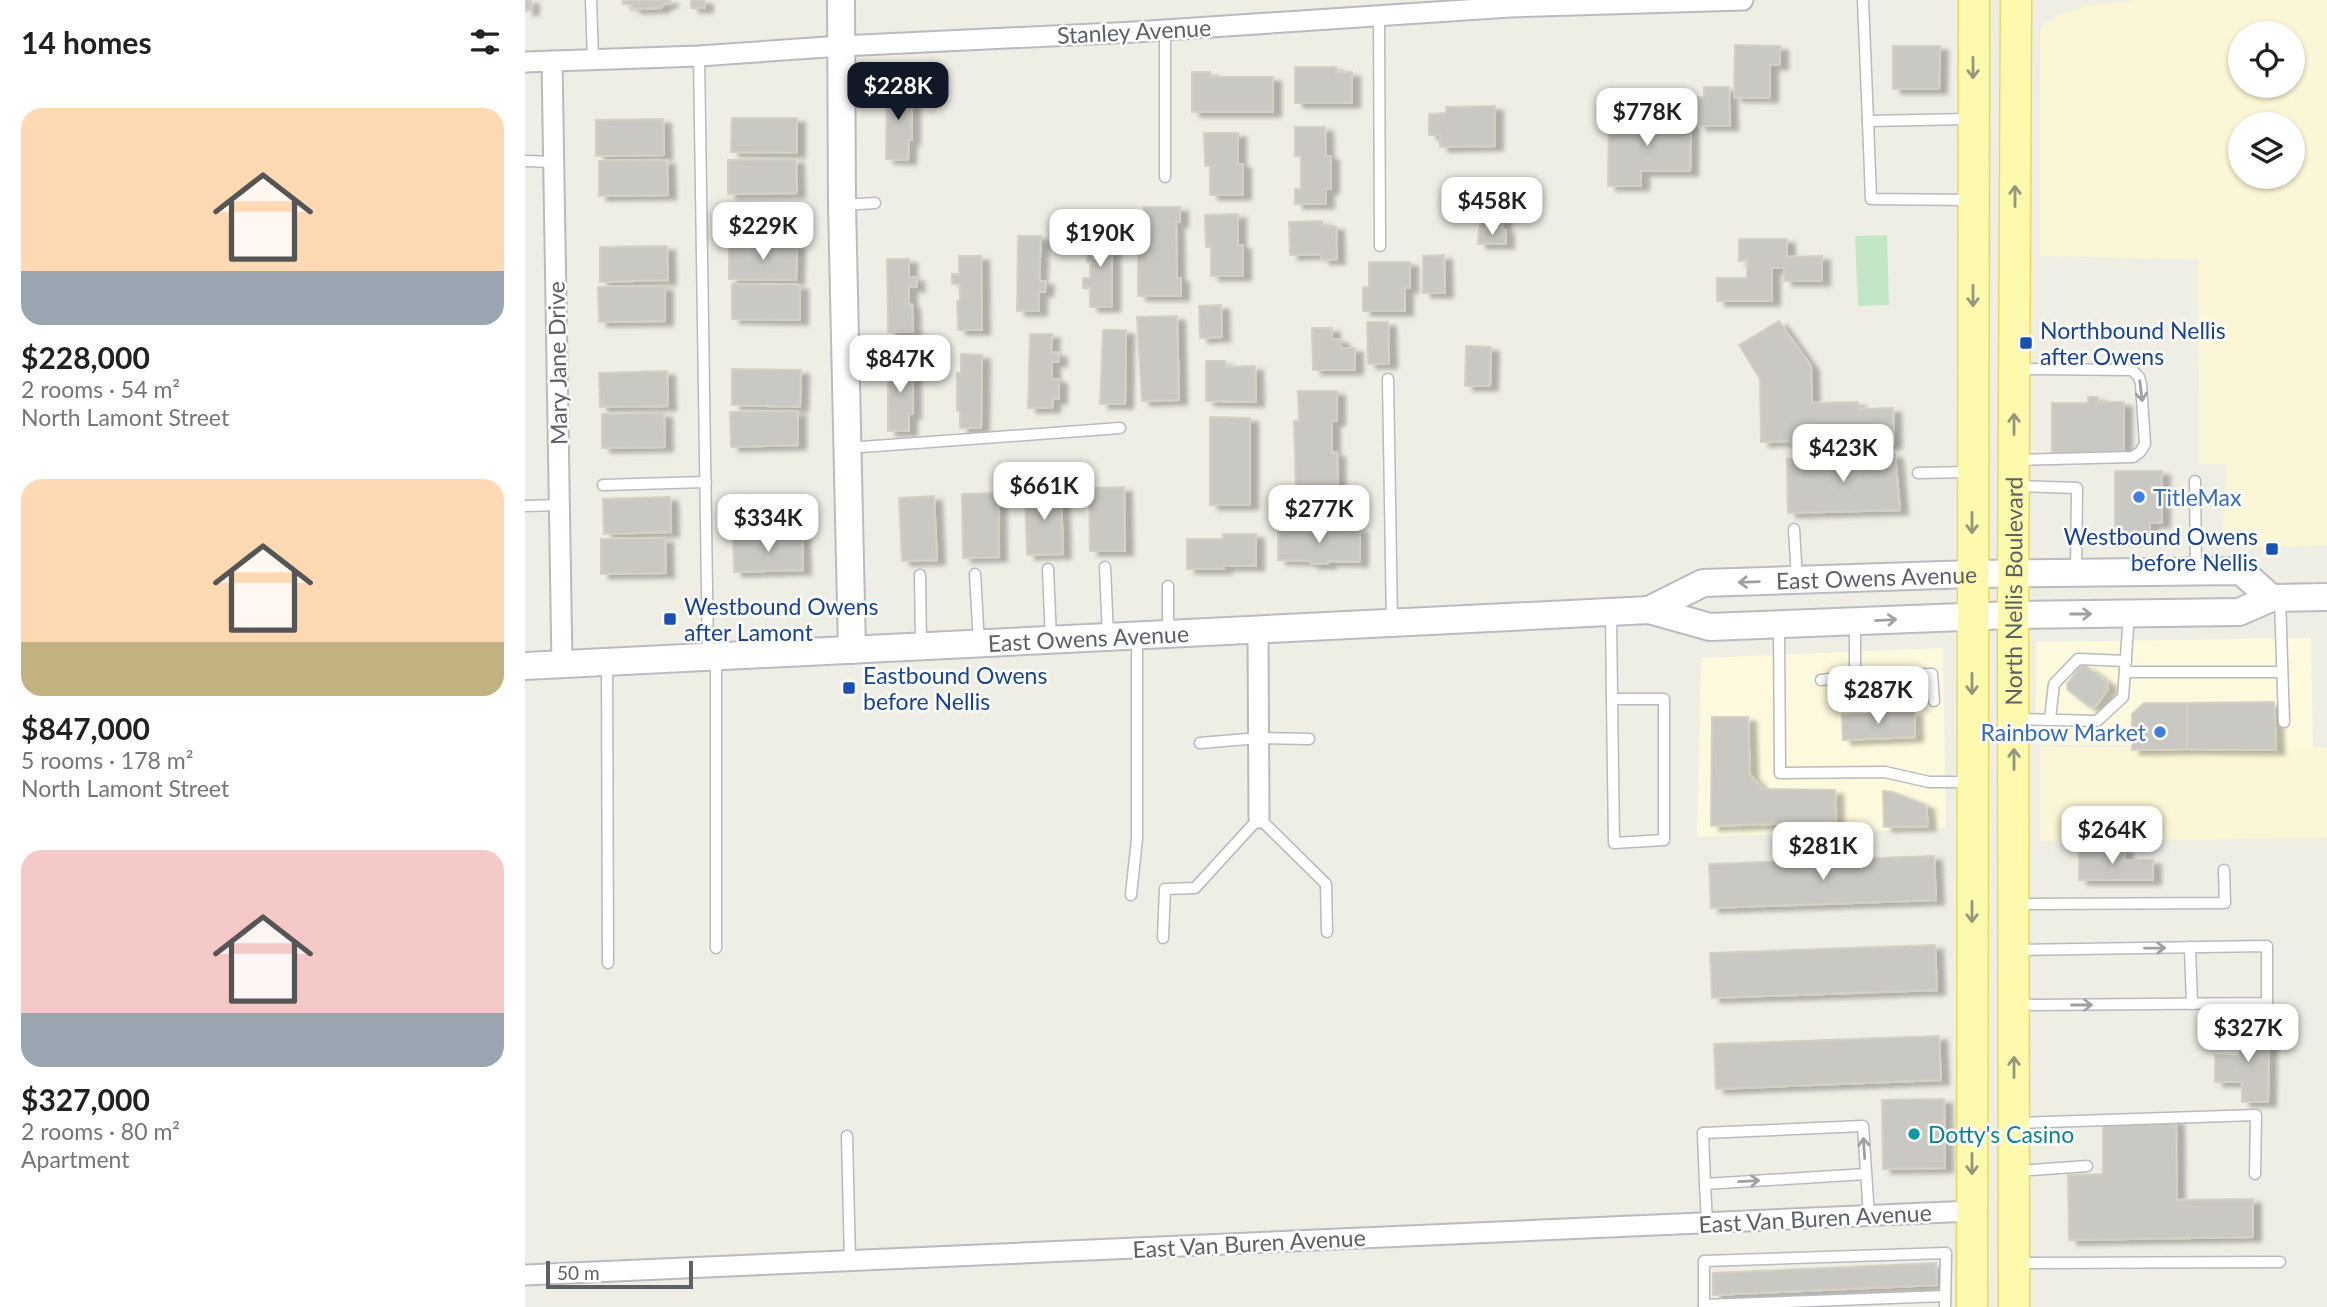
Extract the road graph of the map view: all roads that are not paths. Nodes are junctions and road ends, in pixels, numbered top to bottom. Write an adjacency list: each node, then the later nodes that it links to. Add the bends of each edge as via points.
1 (591, 0): 13 (lane)
2 (841, 0): 11 (main road)
3 (1743, 0): 7 (street, Stanley Avenue)
4 (1863, 0): 17 (lane)
5 (1974, 0): 16 (main road, North Nellis Boulevard, one-way to 16)
6 (2016, 0): 25 (main road, North Nellis Boulevard, one-way to 6)
7 (1655, 1): 8 (street, Stanley Avenue)
8 (1534, 3): 9 (street, Stanley Avenue)
9 (1379, 16): 10 (street, Stanley Avenue); 24 (lane)
10 (1165, 30): 11 (street, Stanley Avenue); 20 (lane)
11 (841, 46): 12 (street, Stanley Avenue); 23 (main road)
12 (699, 55): 13 (street, Stanley Avenue); 33 (lane)
13 (593, 60): 14 (street, Stanley Avenue)
14 (552, 61): 15 (street, Stanley Avenue); 19 (street, Mary Jane Drive)
15 (525, 62)
16 (1973, 119): 17 (lane); 21 (main road, North Nellis Boulevard)
17 (1868, 121): 21 (lane, via 1871,199)
18 (525, 161): 19 (lane)
19 (554, 162): 35 (street, Mary Jane Drive)
20 (1165, 177)
21 (1973, 200): 29 (main road, North Nellis Boulevard, one-way to 29)
22 (875, 203): 23 (lane)
23 (842, 205): 28 (main road)
24 (1380, 246)
25 (2015, 369): 31 (main road, North Nellis Boulevard, one-way to 25); 31 (lane, one-way to 31, via 2132,370 2141,384 2145,444 2133,457)
26 (1388, 379): 56 (lane)
27 (1120, 428): 28 (lane)
28 (848, 448): 65 (main road)
29 (1972, 472): 30 (lane); 42 (main road, North Nellis Boulevard, one-way to 42)
30 (1918, 473)
31 (2014, 473): 43 (main road, North Nellis Boulevard); 44 (lane, via 2077,488)
32 (2195, 481): 40 (lane)
33 (706, 482): 34 (lane); 66 (lane)
34 (603, 485)
35 (560, 505): 36 (lane); 68 (street, Mary Jane Drive)
36 (525, 506)
37 (1794, 528): 46 (lane)
38 (1105, 566): 61 (lane)
39 (1048, 569): 62 (lane)
40 (2196, 572): 44 (main road, East Owens Avenue); 48 (main road, East Owens Avenue, via 2241,571)
41 (975, 574): 63 (lane)
42 (1972, 574): 43 (main road, East Owens Avenue); 46 (main road, East Owens Avenue); 54 (main road, North Nellis Boulevard)
43 (2014, 574): 44 (main road, East Owens Avenue); 53 (main road, North Nellis Boulevard)
44 (2076, 574)
45 (920, 575): 64 (lane)
46 (1797, 580): 50 (main road, East Owens Avenue, one-way to 50, via 1703,583)
47 (1168, 586): 59 (lane)
48 (2276, 597): 49 (main road, East Owens Avenue); 52 (main road, East Owens Avenue, via 2239,612); 71 (lane)
49 (2327, 597)
50 (1649, 610): 51 (main road, East Owens Avenue); 57 (main road, East Owens Avenue, via 1710,627)
51 (1611, 612): 56 (main road, East Owens Avenue); 74 (lane)
52 (2129, 614): 53 (main road, East Owens Avenue, one-way to 52); 70 (lane)
53 (2013, 615): 54 (main road, East Owens Avenue); 76 (main road, North Nellis Boulevard)
54 (1972, 616): 55 (main road, East Owens Avenue, one-way to 54); 82 (main road, North Nellis Boulevard, one-way to 82)
55 (1855, 621): 57 (main road, East Owens Avenue); 72 (lane)
56 (1392, 623): 58 (main road, East Owens Avenue)
57 (1779, 624): 82 (lane, via 1780,773 1885,772 1929,782)
58 (1258, 630): 59 (main road, East Owens Avenue); 79 (street)
59 (1168, 634): 60 (main road, East Owens Avenue)
60 (1137, 636): 61 (main road, East Owens Avenue); 85 (lane, via 1137,839)
61 (1108, 637): 62 (main road, East Owens Avenue)
62 (1051, 640): 63 (main road, East Owens Avenue)
63 (979, 644): 64 (main road, East Owens Avenue)
64 (921, 647): 65 (main road, East Owens Avenue)
65 (852, 650): 66 (main road, East Owens Avenue)
66 (712, 657): 67 (main road, East Owens Avenue); 90 (lane)
67 (607, 662): 68 (main road, East Owens Avenue); 92 (lane)
68 (562, 664): 69 (main road, East Owens Avenue)
69 (525, 666)
70 (2126, 667): 71 (lane); 77 (lane, via 2123,697 2097,722); 77 (lane, via 2078,659 2054,684)
71 (2282, 672): 78 (lane)
72 (1856, 676): 73 (lane); 75 (lane, via 1932,674)
73 (1821, 680)
74 (1612, 698): 74 (lane, via 1664,698 1664,840 1614,843)
75 (1934, 701)
76 (2014, 719): 77 (lane); 86 (main road, North Nellis Boulevard, one-way to 76)
77 (2050, 719)
78 (2284, 722)
79 (1259, 738): 80 (lane); 81 (lane); 83 (street)
80 (1309, 739)
81 (1200, 743)
82 (1972, 782): 102 (main road, North Nellis Boulevard, one-way to 102)
83 (1259, 818): 87 (lane, via 1326,884); 88 (lane, via 1195,888 1165,889)
84 (2224, 870): 86 (lane, via 2225,903)
85 (1131, 895)
86 (2014, 904): 91 (main road, North Nellis Boulevard)
87 (1327, 932)
88 (1163, 938)
89 (2189, 947): 91 (lane, one-way to 89); 93 (lane); 93 (lane, via 2266,946 2267,1003)
90 (716, 948)
91 (2014, 950): 94 (main road, North Nellis Boulevard)
92 (608, 962)
93 (2192, 1004): 94 (lane, one-way to 93)
94 (2014, 1005): 95 (main road, North Nellis Boulevard, one-way to 94)
95 (2014, 1123): 98 (main road, North Nellis Boulevard); 100 (lane, via 2256,1115)
96 (846, 1136): 105 (lane)
97 (2087, 1166): 98 (lane)
98 (2014, 1171): 107 (main road, North Nellis Boulevard)
99 (1866, 1174): 101 (lane, one-way to 99); 101 (lane, one-way to 101, via 1863,1126 1703,1133); 103 (lane)
100 (2255, 1174)
101 (1705, 1184): 104 (lane)
102 (1972, 1212): 103 (street, East Van Buren Avenue); 109 (main road, North Nellis Boulevard); 112 (main road, via 1987,1222 1999,1243)
103 (1869, 1216): 104 (street, East Van Buren Avenue)
104 (1707, 1223): 105 (street, East Van Buren Avenue)
105 (850, 1261): 108 (street, East Van Buren Avenue)
106 (2280, 1262): 107 (lane)
107 (2014, 1263): 113 (main road, North Nellis Boulevard)
108 (525, 1275)
109 (1959, 1301): 110 (lane); 110 (lane, via 1946,1253 1704,1261); 111 (lane)
110 (1704, 1306)
111 (1945, 1307)
112 (2001, 1307)
113 (2014, 1307)

